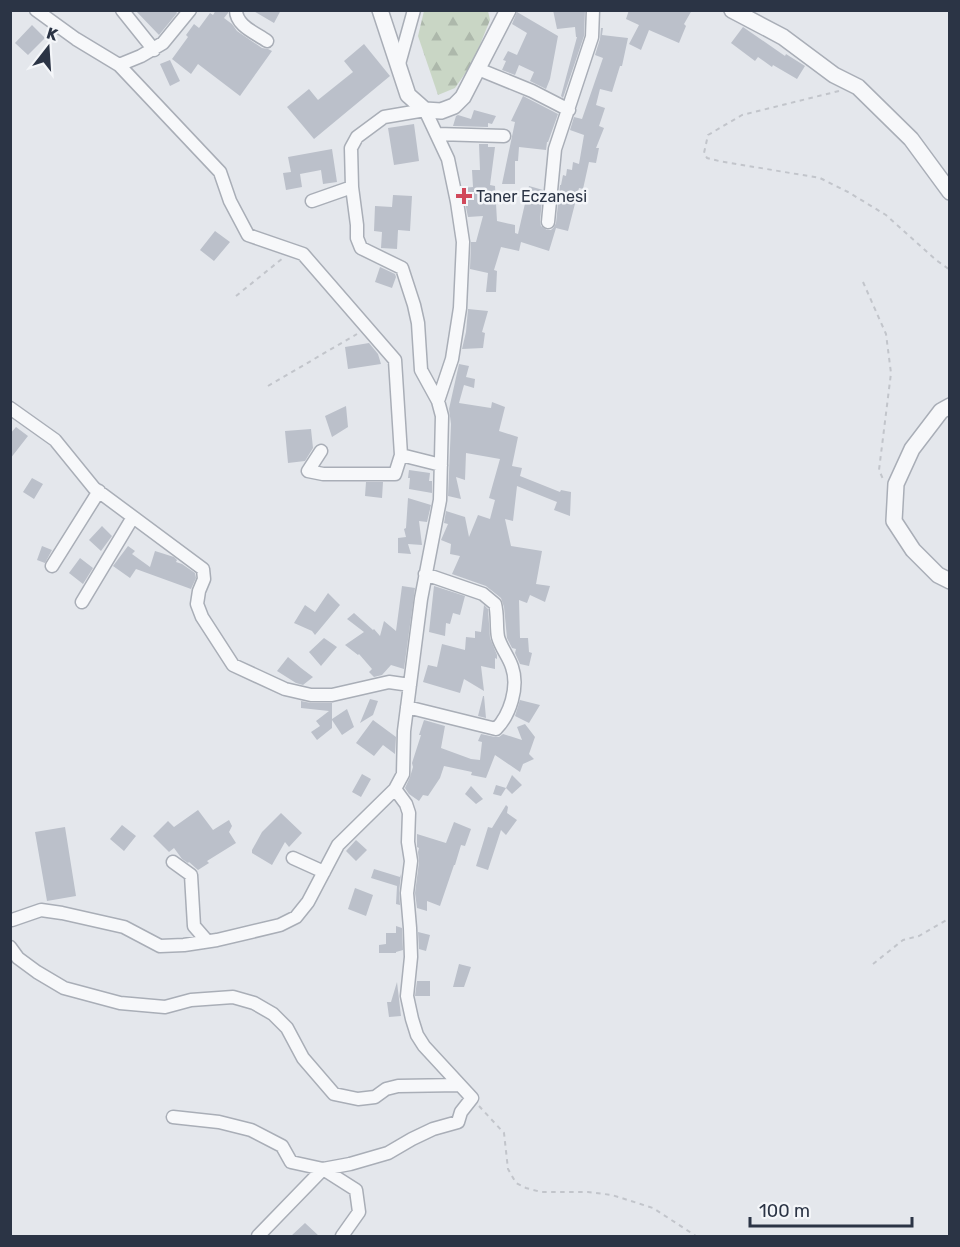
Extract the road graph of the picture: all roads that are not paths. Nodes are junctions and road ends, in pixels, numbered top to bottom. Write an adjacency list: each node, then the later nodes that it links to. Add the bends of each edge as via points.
1 (36, 10): 13 (street)
2 (122, 10): 11 (street)
3 (190, 10): 11 (street)
4 (236, 10): 10 (street, via 236,18)
5 (380, 10): 12 (street)
6 (414, 10): 12 (street)
7 (508, 10): 14 (street)
8 (593, 10): 16 (street, via 592,37)
9 (732, 10): 20 (street, via 783,37 834,75 858,87 911,139)
10 (267, 41)
11 (154, 50): 13 (street)
12 (399, 64): 15 (street, via 408,95)
13 (119, 65): 23 (street, via 220,172 248,235 303,255 367,328)
14 (478, 69): 15 (street, via 454,106 441,111); 16 (street)
15 (425, 110): 17 (street); 19 (street, via 384,117 357,137 351,148)
16 (569, 110): 22 (street, via 555,149)
17 (436, 134): 18 (street); 24 (street, via 448,159 463,242 460,308 452,358)
18 (504, 136)
19 (352, 187): 21 (street); 23 (street, via 361,248 402,268 414,304 418,323)
20 (950, 192)
21 (312, 201)
22 (548, 222)
23 (408, 365): 24 (street); 28 (street)
24 (438, 400): 29 (street, via 442,416)
25 (950, 406): 34 (street, via 940,411 912,448 896,484 894,521 913,550 938,575)
26 (10, 408): 30 (street, via 55,440)
27 (321, 451): 28 (street, via 308,471 395,474)
28 (401, 455): 29 (street)
29 (441, 465): 33 (street, via 440,500)
30 (99, 491): 31 (street); 32 (street)
31 (133, 517): 35 (street); 36 (street, via 203,569 197,604 232,665 285,689 311,695 332,695 389,682)
32 (52, 566)
33 (425, 574): 36 (street); 37 (street, via 483,594 495,604 499,640 512,665 515,684 509,707 496,729)
34 (950, 581)
35 (82, 602)
36 (410, 685): 37 (street)
37 (407, 707): 38 (street, via 403,774)
38 (395, 789): 41 (street, via 338,845); 45 (street, via 409,813 411,861 407,893 411,957 407,996 412,1019 424,1046)
39 (293, 858): 41 (street)
40 (173, 862): 43 (street, via 191,875 194,926)
41 (324, 872): 43 (street, via 296,917 280,925)
42 (11, 919): 43 (street, via 41,910 124,927 160,946)
43 (207, 941)
44 (10, 947): 45 (street, via 18,958 64,988 120,1003 165,1007 191,1000 233,997 254,1003 287,1028 303,1058 334,1094 358,1099 375,1097 398,1086)
45 (460, 1085): 47 (street, via 472,1098 458,1122 433,1129 388,1153)
46 (173, 1118): 47 (street, via 219,1122 251,1130 282,1146 291,1162)
47 (322, 1169): 48 (street); 49 (street, via 356,1190 359,1212)
48 (258, 1236)
49 (342, 1236)

